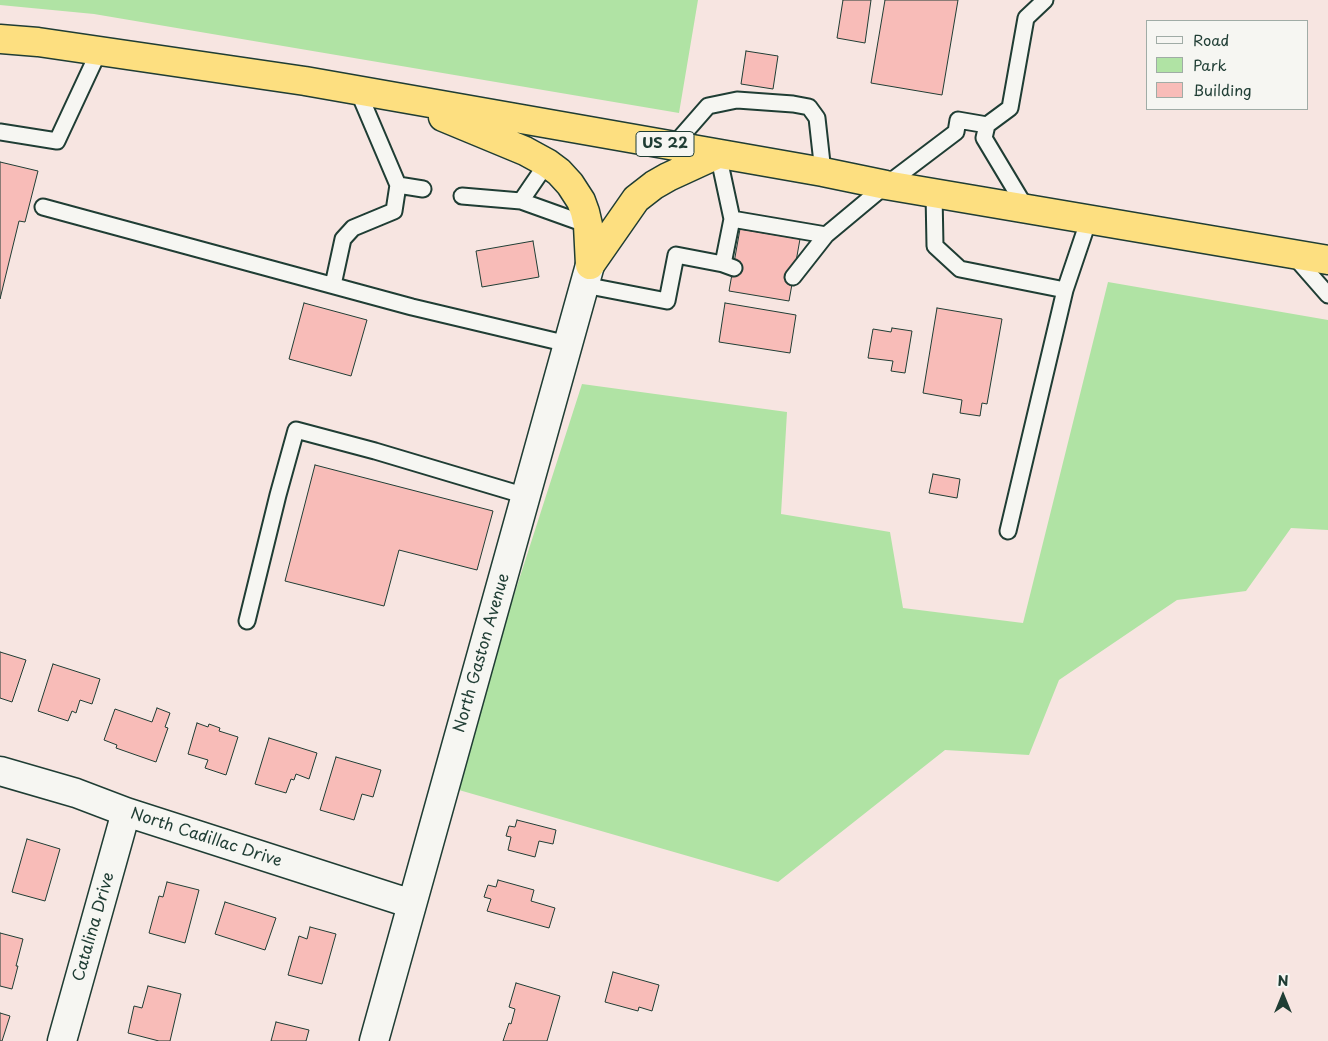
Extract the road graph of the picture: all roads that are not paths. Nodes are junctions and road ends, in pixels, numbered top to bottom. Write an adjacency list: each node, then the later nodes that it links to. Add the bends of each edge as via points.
1 (1044, 0): 6 (lane, via 1026,18 1010,108)
2 (0, 39): 3 (highway, US 22)
3 (99, 51): 4 (highway, US 22); 7 (lane, via 57,141)
4 (358, 90): 5 (highway, US 22); 12 (lane)
5 (397, 97): 8 (highway, US 22); 10 (highway, via 525,151)
6 (987, 125): 13 (lane, via 958,120 956,132); 19 (lane, via 984,138)
7 (0, 132)
8 (673, 146): 9 (highway, US 22); 11 (lane, via 708,106 737,100 793,104 809,107 817,118)
9 (718, 154): 11 (highway, US 22); 20 (lane); 26 (highway, via 668,176 636,199)
10 (547, 164): 17 (lane); 22 (highway, via 570,184 586,212)
11 (823, 172): 13 (highway, US 22)
12 (398, 185): 14 (lane); 28 (lane, via 394,211 353,228 343,238)
13 (886, 185): 15 (highway, US 22); 23 (lane)
14 (423, 189)
15 (934, 193): 19 (highway, US 22); 29 (lane, via 935,246 960,269)
16 (462, 196): 17 (lane)
17 (521, 201): 22 (lane)
18 (43, 207): 28 (lane)
19 (1026, 208): 21 (highway, US 22)
20 (732, 219): 23 (lane); 26 (lane, via 728,266 676,255 667,301)
21 (1089, 219): 24 (highway, US 22); 29 (lane)
22 (588, 225): 26 (highway)
23 (826, 235): 27 (lane)
24 (1292, 254): 25 (highway, US 22); 30 (lane)
25 (1328, 260)
26 (587, 275): 31 (street, North Gaston Avenue)
27 (793, 277)
28 (333, 285): 31 (lane)
29 (1064, 290): 33 (lane)
30 (1328, 295)
31 (568, 344): 32 (street, North Gaston Avenue)
32 (526, 496): 34 (lane, via 296,430); 37 (street, North Gaston Avenue)
33 (1008, 531)
34 (247, 621)
35 (0, 771): 36 (street, North Cadillac Drive)
36 (126, 812): 37 (street, North Cadillac Drive); 38 (street, Catalina Drive)
37 (412, 904): 39 (street, North Gaston Avenue)
38 (62, 1041)
39 (374, 1041)

